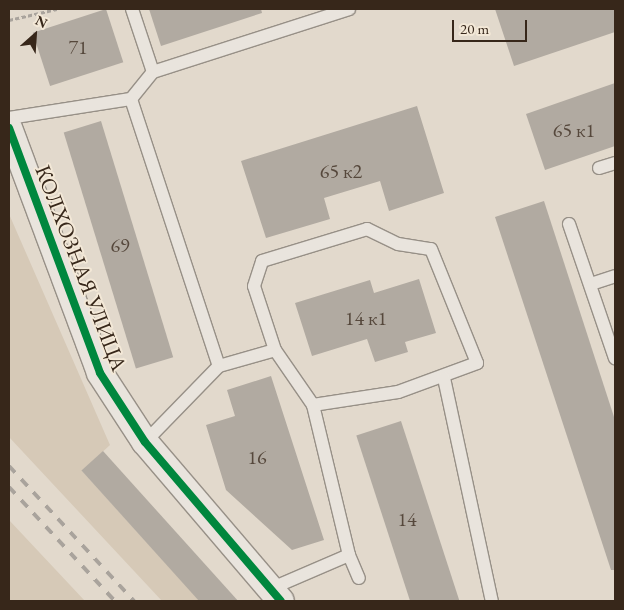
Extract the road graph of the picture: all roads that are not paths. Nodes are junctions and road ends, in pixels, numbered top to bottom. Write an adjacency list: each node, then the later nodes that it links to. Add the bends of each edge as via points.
1 (132, 9): 3 (lane)
2 (348, 9): 3 (lane)
3 (153, 72): 4 (lane)
4 (131, 98): 5 (lane); 14 (lane)
5 (9, 118)
6 (9, 128): 17 (street, КОЛХОЗНАЯ УЛИЦА, via 100,373)
7 (615, 163): 8 (lane)
8 (599, 168)
9 (569, 224): 11 (lane)
10 (615, 276): 11 (lane)
11 (591, 284): 13 (lane)
12 (275, 350): 14 (lane); 15 (lane, via 254,286 262,261 367,229 398,244 431,249 477,363); 16 (lane)
13 (615, 358)
14 (219, 366): 17 (lane)
15 (444, 378): 16 (lane, via 398,392); 21 (lane)
16 (313, 405): 18 (lane)
17 (145, 442): 20 (street, КОЛХОЗНАЯ УЛИЦА)
18 (349, 555): 19 (lane); 20 (lane)
19 (360, 578)
20 (276, 595)
21 (492, 601)

